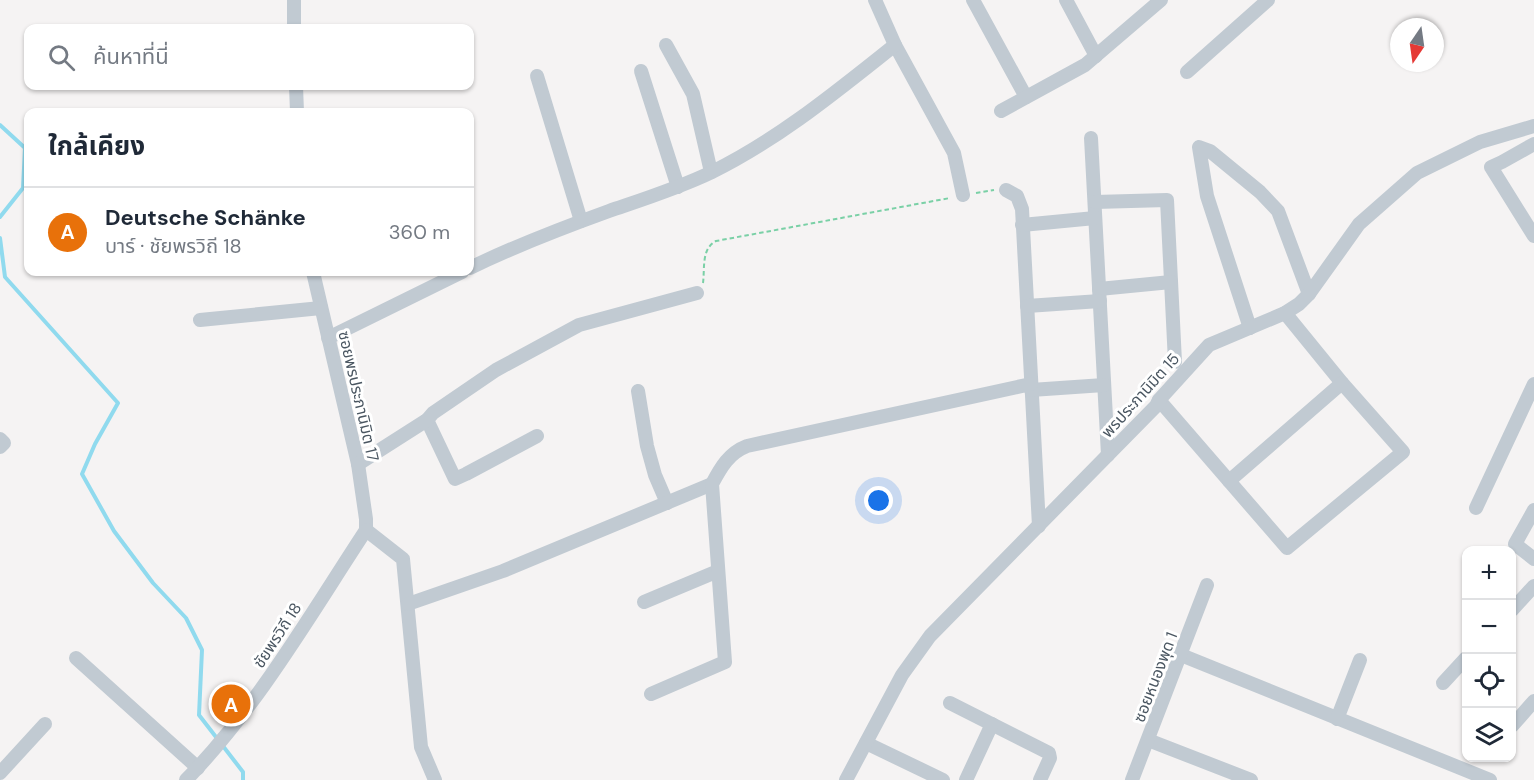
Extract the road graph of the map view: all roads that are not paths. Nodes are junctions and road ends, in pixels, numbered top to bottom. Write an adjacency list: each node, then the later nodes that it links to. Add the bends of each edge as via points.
1 (294, 0): 7 (street)
2 (875, 0): 9 (street)
3 (973, 0): 15 (street)
4 (1066, 0): 10 (street)
5 (1161, 0): 10 (street)
6 (1268, 0): 12 (street)
7 (294, 24)
8 (666, 45): 21 (street, via 693,94)
9 (895, 45): 21 (street, via 818,106); 24 (street, via 954,153)
10 (1096, 56): 15 (street)
11 (641, 71): 22 (street)
12 (1187, 72)
13 (537, 76): 27 (street)
14 (296, 90): 16 (street)
15 (1026, 97): 17 (street)
16 (297, 108)
17 (1001, 111)
18 (1534, 126): 35 (street, พรประภานิมิต 15, via 1480,142 1417,173 1359,224)
19 (1091, 138): 25 (street)
20 (1534, 144): 29 (street, via 1491,167)
21 (711, 172): 22 (street)
22 (678, 187): 27 (street)
23 (1006, 190): 28 (street, via 1018,199)
24 (963, 195)
25 (1095, 202): 26 (street); 33 (street, via 1167,200)
26 (1095, 218): 28 (street); 36 (street)
27 (581, 221): 30 (street)
28 (1022, 225): 37 (street)
29 (1533, 232)
30 (474, 266)
31 (314, 276): 38 (street, ซอยพรประภานิมิต 17)
32 (454, 276): 42 (street)
33 (1172, 282): 36 (street); 43 (street)
34 (697, 293): 50 (street, via 579,325 496,370)
35 (1309, 294): 39 (street, พรประภานิมิต 15); 41 (street, via 1278,212 1210,151 1198,147 1207,196)
36 (1099, 295): 37 (street); 46 (street)
37 (1027, 306): 47 (street)
38 (321, 308): 40 (street); 42 (street, ซอยพรประภานิมิต 17)
39 (1285, 313): 41 (street, พรประภานิมิต 15); 44 (street)
40 (200, 320)
41 (1250, 328): 49 (street, พรประภานิมิต 15, via 1209,345)
42 (328, 338): 55 (street, ซอยพรประภานิมิต 17)
43 (1175, 362)
44 (1342, 383): 56 (street); 56 (street, via 1403,452 1287,548)
45 (1534, 384): 59 (street)
46 (1104, 385): 47 (street); 54 (street)
47 (1031, 387): 57 (street, via 747,446 726,460); 61 (street)
48 (638, 391): 58 (street, via 650,456)
49 (1159, 400): 54 (street, พรประภานิมิต 15); 56 (street)
50 (427, 420): 51 (street, via 455,479); 55 (street)
51 (537, 436)
52 (0, 439): 53 (street, via 4,443)
53 (0, 447)
54 (1108, 455): 61 (street, พรประภานิมิต 15)
55 (358, 464): 62 (street, ซอยพรประภานิมิต 17)
56 (1229, 481)
57 (712, 484): 58 (street); 64 (street)
58 (667, 503): 68 (street, via 503,571)
59 (1476, 508)
60 (1534, 510): 63 (street, via 1515,544)
61 (1039, 526): 83 (street, พรประภานิมิต 15, via 930,636 902,675)
62 (366, 530): 68 (street, via 403,559); 84 (street, ชัยพรวิถี 18, via 260,692)
63 (1534, 559)
64 (718, 572): 67 (street); 75 (street, via 724,662)
65 (1207, 585): 70 (street, ซอยหนองพุด 1)
66 (1534, 586): 69 (street)
67 (644, 602)
68 (408, 604): 87 (street, via 421,747)
69 (1516, 606)
70 (1181, 655): 78 (street); 82 (street, ซอยหนองพุด 1)
71 (76, 658): 84 (street)
72 (1360, 660): 78 (street)
73 (1462, 663): 74 (street)
74 (1443, 683)
75 (651, 694)
76 (1534, 701): 79 (street)
77 (950, 703): 81 (street)
78 (1337, 719): 94 (street)
79 (1516, 721)
80 (45, 724): 85 (street)
81 (992, 724): 90 (street); 91 (street, via 1048,753 1050,758)
82 (1148, 740): 92 (street, ซอยหนองพุด 1); 93 (street)
83 (866, 743): 88 (street, พรประภานิมิต 15); 89 (street)
84 (198, 768): 86 (street, ชัยพรวิถี 18)
85 (0, 773)
86 (186, 780)
87 (435, 780)
88 (846, 780)
89 (943, 780)
90 (966, 780)
91 (1040, 780)
92 (1132, 780)
93 (1251, 780)
94 (1490, 780)

